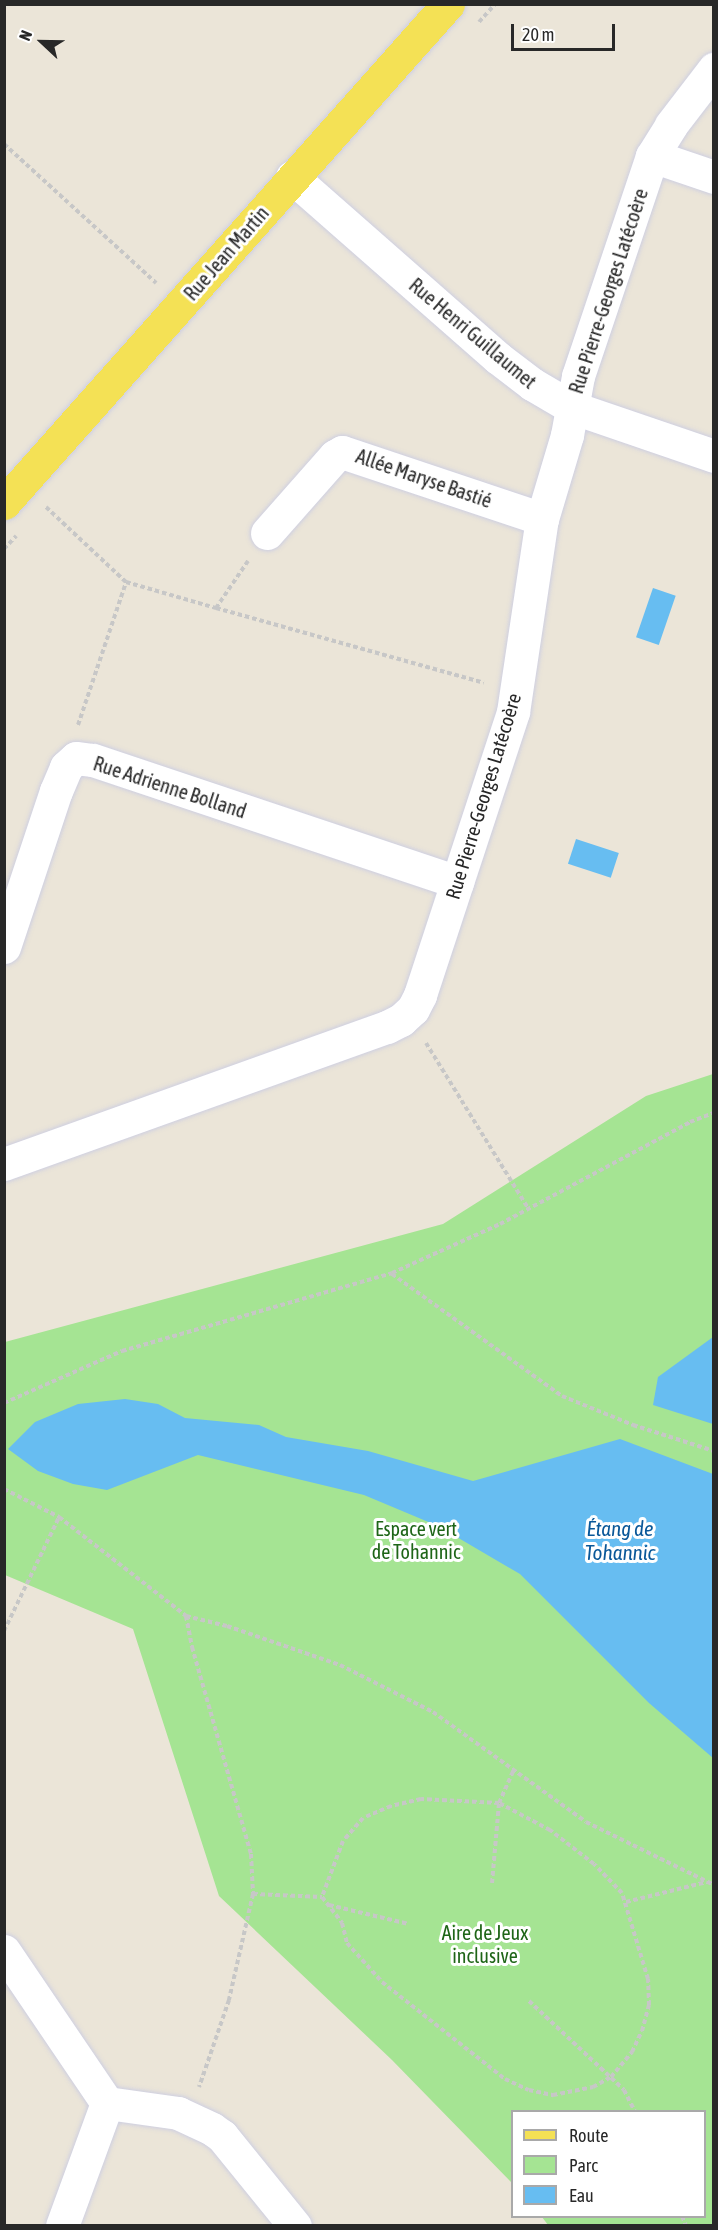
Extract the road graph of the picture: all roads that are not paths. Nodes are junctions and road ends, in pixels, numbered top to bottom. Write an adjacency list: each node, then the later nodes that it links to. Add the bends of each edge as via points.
1 (448, 4): 4 (main road, Rue Jean Martin)
2 (714, 69): 3 (street, Rue Pierre-Georges Latécoère)
3 (652, 156): 5 (street); 6 (street, Rue Pierre-Georges Latécoère)
4 (292, 177): 6 (street, Rue Henri Guillaumet, via 498,358); 8 (main road, Rue Jean Martin)
5 (714, 177)
6 (571, 407): 7 (street, Rue Henri Guillaumet); 9 (street, Rue Pierre-Georges Latécoère, via 567,435)
7 (714, 456)
8 (4, 503)
9 (542, 519): 10 (street, Allée Maryse Bastié, via 342,452 334,456); 11 (street, Rue Pierre-Georges Latécoère, via 516,700)
10 (267, 533)
11 (457, 882): 12 (street, Rue Adrienne Bolland, via 93,760 76,758 66,767 56,791); 13 (street, Rue Pierre-Georges Latécoère, via 420,994 408,1014 387,1027)
12 (4, 947)
13 (4, 1164)
14 (4, 1951): 15 (street)
15 (106, 2103): 16 (street); 17 (street, via 190,2116 222,2136)
16 (62, 2226)
17 (295, 2226)

